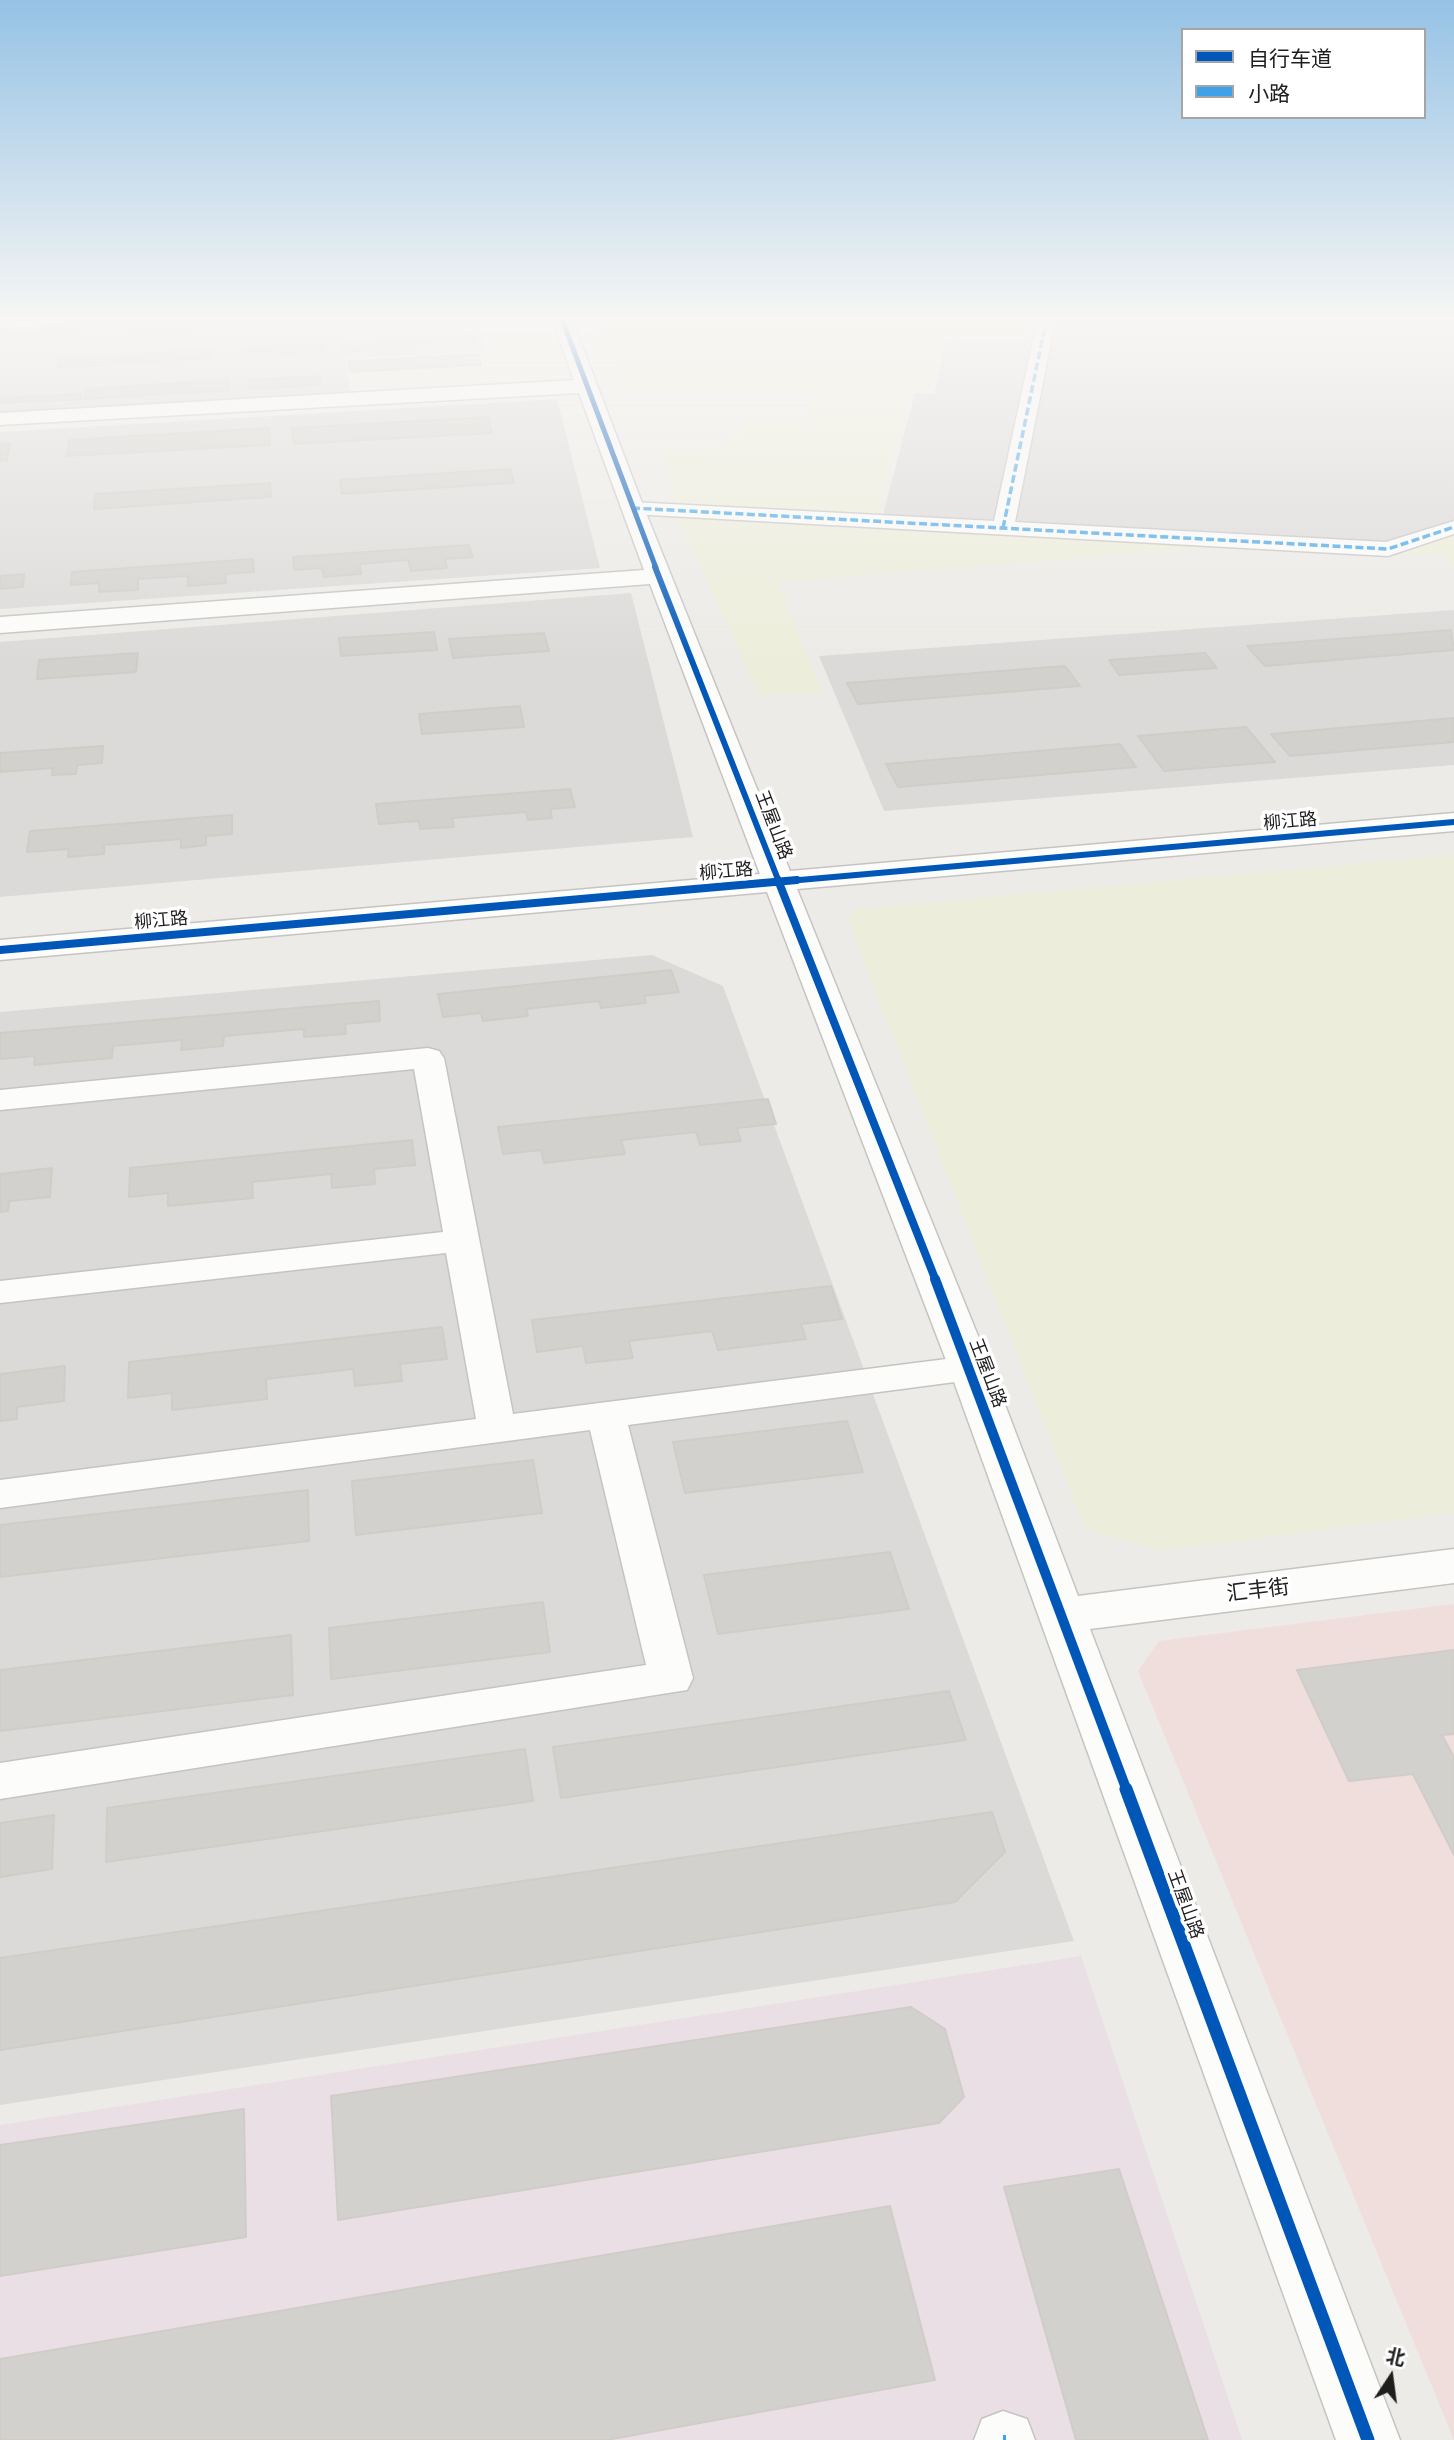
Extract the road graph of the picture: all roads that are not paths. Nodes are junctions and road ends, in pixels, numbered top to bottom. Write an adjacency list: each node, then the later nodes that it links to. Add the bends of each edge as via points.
1 (605, 436): 3 (street, 王屋山路)
2 (1022, 436): 5 (street)
3 (632, 508): 5 (street); 6 (street, 王屋山路)
4 (1454, 527): 5 (street, via 1388,549)
5 (1003, 528)
6 (660, 576): 7 (street); 10 (street, 王屋山路)
7 (0, 625)
8 (1454, 805): 10 (street, 柳江路)
9 (1454, 822): 10 (street, 柳江路)
10 (777, 875): 11 (street, 柳江路); 12 (street, 柳江路); 16 (street, 王屋山路)
11 (0, 932)
12 (0, 950)
13 (0, 1100): 14 (street, via 428,1058)
14 (461, 1241): 15 (street); 18 (street)
15 (0, 1292)
16 (970, 1368): 17 (street); 21 (street, 王屋山路)
17 (606, 1415): 18 (street); 22 (street, via 671,1678)
18 (497, 1430): 19 (street)
19 (0, 1494)
20 (1454, 1566): 21 (street, 汇丰街)
21 (1062, 1615): 23 (street, 王屋山路)
22 (0, 1782)
23 (1368, 2440)

